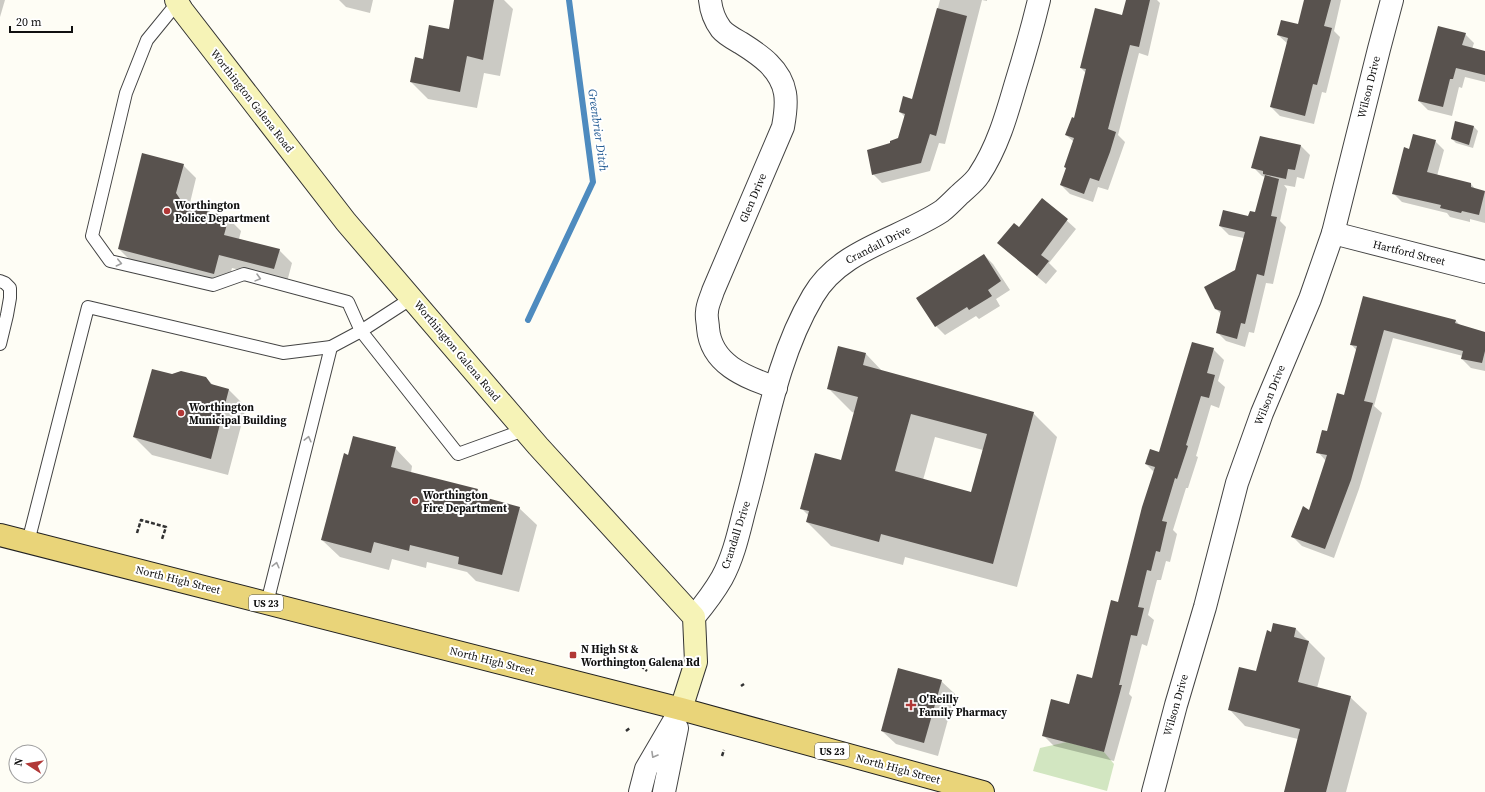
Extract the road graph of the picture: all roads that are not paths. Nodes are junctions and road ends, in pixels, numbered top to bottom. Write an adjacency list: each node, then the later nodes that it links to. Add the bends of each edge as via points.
1 (710, 0): 12 (street, Glen Drive, via 721,28 769,62 785,92 783,127 706,312 708,333 713,347 722,360 746,377)
2 (1039, 0): 12 (street, Crandall Drive, via 1002,130 978,176 943,210 842,264 826,278 801,317)
3 (1392, 0): 5 (street, Wilson Drive)
4 (177, 1): 8 (street, Worthington Galena Road, via 346,222); 9 (lane, one-way to 9, via 147,40 126,94 92,236 110,261 213,285 244,274 348,302)
5 (1333, 233): 6 (street, Hartford Street); 22 (street, Wilson Drive, via 1310,299 1262,413 1237,483)
6 (1485, 272)
7 (0, 281): 10 (lane, via 10,288)
8 (412, 298): 9 (lane); 13 (street, Worthington Galena Road)
9 (361, 331): 11 (lane); 13 (lane, via 458,454)
10 (0, 344)
11 (331, 347): 15 (lane, via 283,353 88,307); 16 (lane, one-way to 11)
12 (776, 388): 17 (street, Crandall Drive, via 733,553 708,601)
13 (524, 430): 17 (street, Worthington Galena Road)
14 (0, 535): 15 (main road, North High Street / US 23)
15 (28, 542): 16 (main road, North High Street / US 23)
16 (267, 603): 18 (main road, North High Street / US 23)
17 (694, 617): 18 (street, via 696,662)
18 (681, 709): 19 (street, one-way to 19, via 646,769); 20 (street); 21 (main road, North High Street / US 23)
19 (640, 792)
20 (664, 792)
21 (983, 792)
22 (1153, 792)

